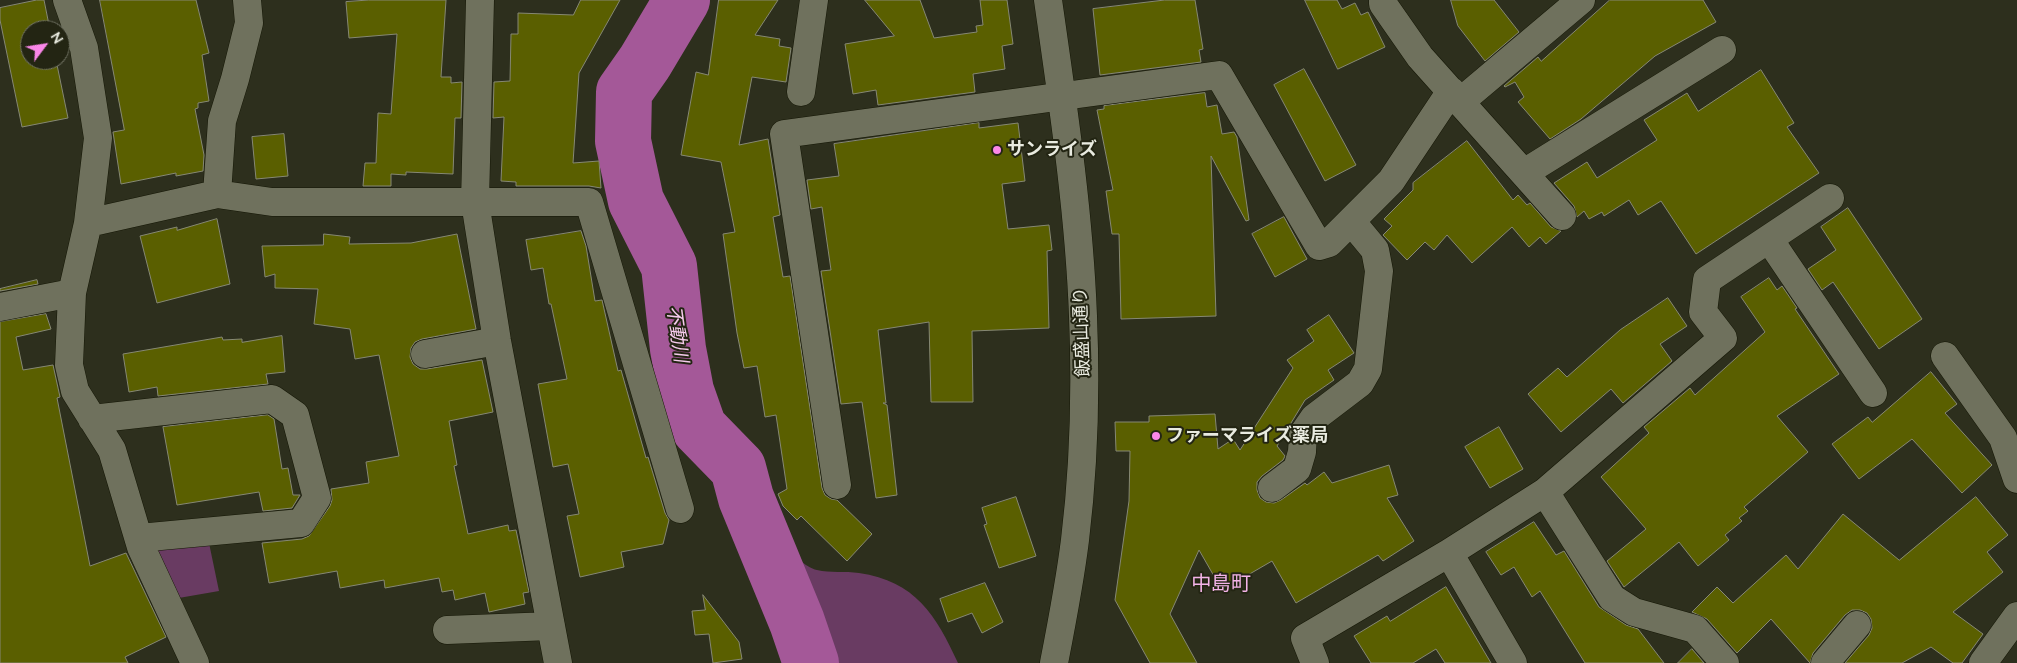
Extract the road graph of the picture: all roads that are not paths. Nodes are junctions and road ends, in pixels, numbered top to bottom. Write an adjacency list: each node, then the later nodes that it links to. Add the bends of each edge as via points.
1 (67, 0): 18 (street, via 84,48 98,138)
2 (247, 0): 13 (street, via 249,23 222,121)
3 (480, 0): 15 (street)
4 (814, 0): 9 (street)
5 (1048, 0): 10 (street, 飯盛山通り)
6 (1383, 0): 11 (street, via 1420,57)
7 (1581, 0): 11 (street)
8 (1722, 50): 12 (street)
9 (801, 92)
10 (1062, 97): 17 (street, via 1219,75 1319,246 1329,243); 28 (street, via 784,134); 40 (street, 飯盛山通り, via 1083,316 1084,388 1075,539)
11 (1456, 97): 12 (street); 17 (street, via 1391,181)
12 (1524, 173): 16 (street)
13 (217, 194): 15 (street, via 272,202); 18 (street)
14 (1830, 198): 19 (street)
15 (475, 202): 22 (street); 31 (street, via 589,202)
16 (1562, 216)
17 (1351, 221): 29 (street, via 1375,250 1379,271 1368,369 1360,383 1314,418 1303,434 1298,469)
18 (88, 222): 20 (street)
19 (1769, 239): 25 (street); 30 (street, via 1707,280 1703,312 1723,338)
20 (72, 293): 21 (street); 26 (street, via 69,365 75,392)
21 (0, 307)
22 (498, 341): 23 (street); 36 (street)
23 (425, 354)
24 (1945, 356): 27 (street, via 2003,438)
25 (1873, 393)
26 (92, 419): 32 (street, via 112,450); 32 (street, via 272,399 295,415 318,498 301,523)
27 (2017, 479)
28 (837, 485)
29 (1272, 488)
30 (1545, 492): 33 (street); 43 (street, via 1612,598 1634,612 1695,629)
31 (680, 509)
32 (139, 538): 38 (street)
33 (1449, 553): 41 (street, via 1305,638); 42 (street)
34 (2017, 616): 45 (street)
35 (1857, 625): 44 (street)
36 (551, 626): 37 (street); 39 (street)
37 (447, 630)
38 (195, 663)
39 (558, 663)
40 (1054, 663)
41 (1315, 663)
42 (1512, 663)
43 (1726, 663)
44 (1825, 663)
45 (1983, 663)

